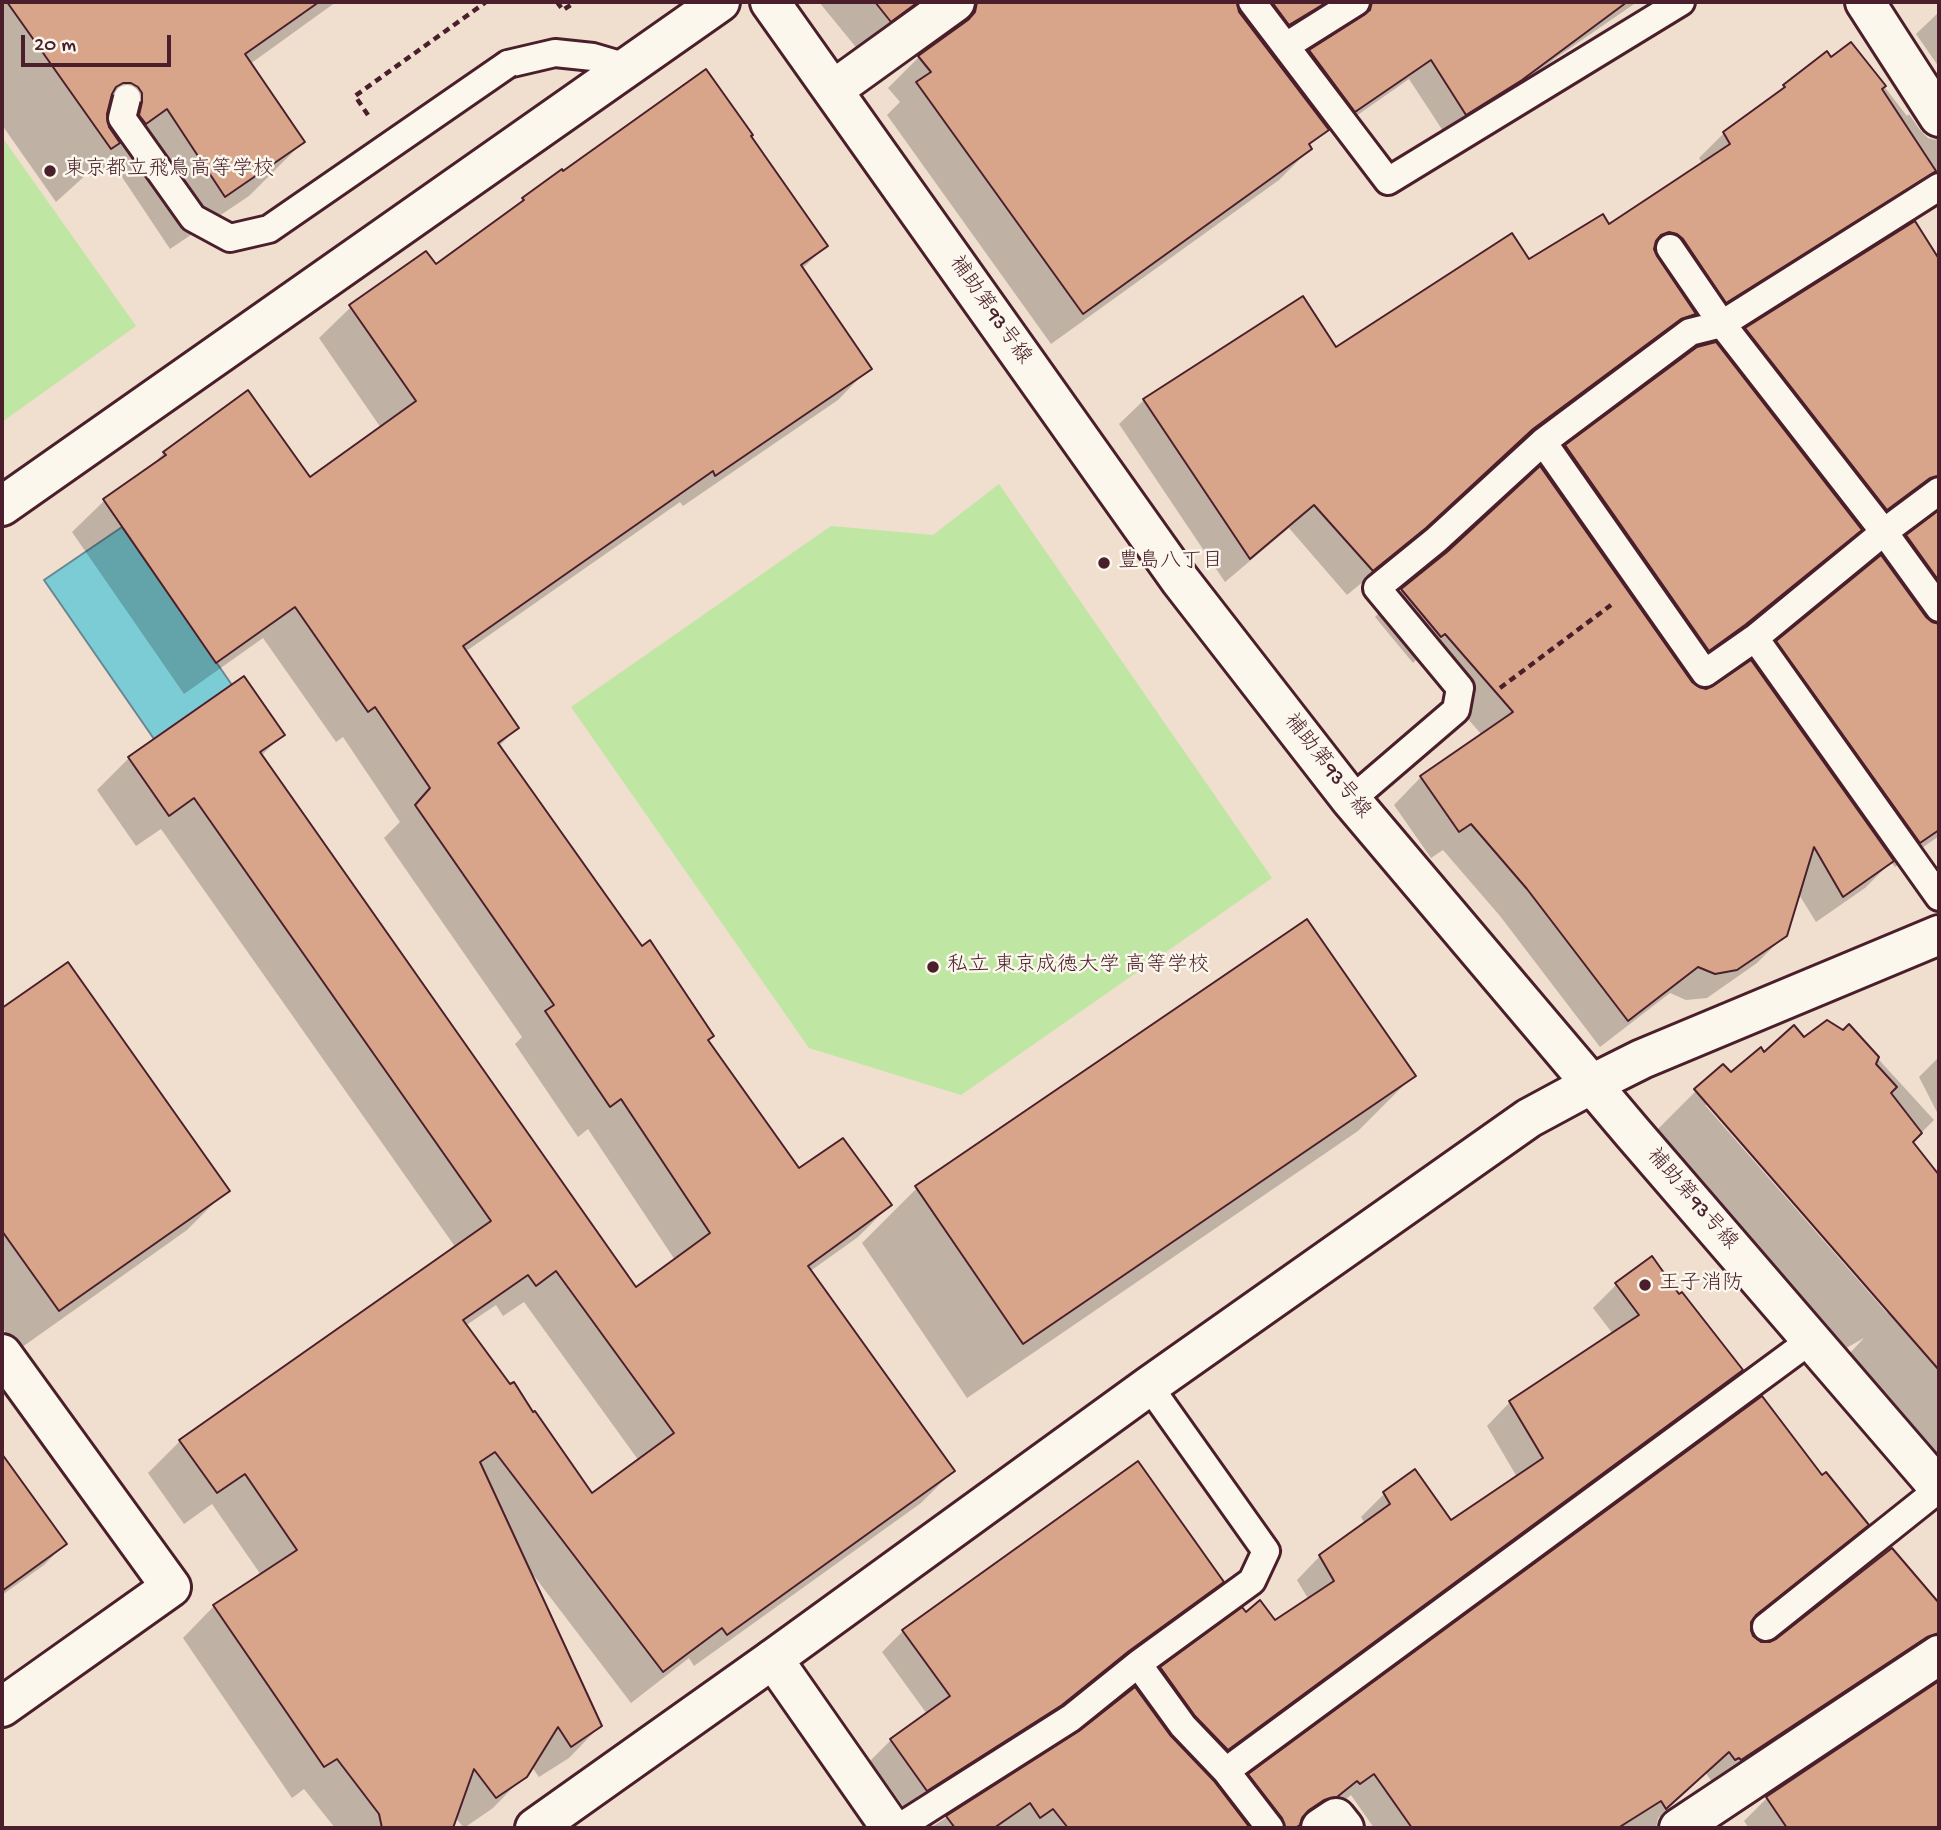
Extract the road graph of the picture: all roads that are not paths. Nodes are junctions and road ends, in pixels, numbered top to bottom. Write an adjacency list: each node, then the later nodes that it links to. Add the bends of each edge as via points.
1 (720, 2): 9 (street)
2 (770, 2): 10 (street, 補助第93号線)
3 (955, 2): 10 (street)
4 (1252, 2): 8 (lane)
5 (1356, 2): 8 (lane)
6 (1681, 2): 8 (lane, via 1388,181)
7 (1865, 2): 12 (street)
8 (1286, 46)
9 (627, 67): 11 (lane, bridge, via 555,53 508,64 269,229 230,238 192,219 122,118); 18 (street)
10 (832, 90): 22 (street, 補助第93号線, via 1180,580)
11 (127, 98)
12 (1939, 117)
13 (1939, 187): 15 (lane)
14 (1670, 248): 15 (lane)
15 (1722, 324): 16 (lane, via 1690,332); 19 (lane)
16 (1543, 442): 21 (lane, via 1705,673); 22 (lane, via 1377,588 1460,688 1456,710)
17 (1939, 491): 19 (lane)
18 (2, 506)
19 (1884, 531): 20 (lane); 21 (lane)
20 (1939, 608)
21 (1755, 638): 23 (lane)
22 (1351, 800): 25 (street, 補助第93号線)
23 (1939, 897)
24 (1939, 935): 25 (street)
25 (1592, 1084): 26 (street, 補助第93号線); 28 (street, via 1529,1118)
26 (1811, 1340): 29 (street, 補助第93号線); 35 (lane)
27 (2, 1354): 34 (street, via 171,1587)
28 (1149, 1386): 32 (street); 33 (lane, via 1266,1551 1252,1581)
29 (1939, 1488): 30 (lane)
30 (1766, 1628)
31 (1939, 1656): 42 (street)
32 (773, 1659): 36 (street); 37 (street)
33 (1139, 1664): 35 (lane, via 1183,1726); 38 (lane, via 1071,1718)
34 (2, 1707)
35 (1226, 1771): 39 (lane)
36 (535, 1828)
37 (891, 1828)
38 (898, 1828)
39 (1270, 1828)
40 (1321, 1828): 41 (street, via 1336,1818)
41 (1344, 1828)
42 (1679, 1828)

